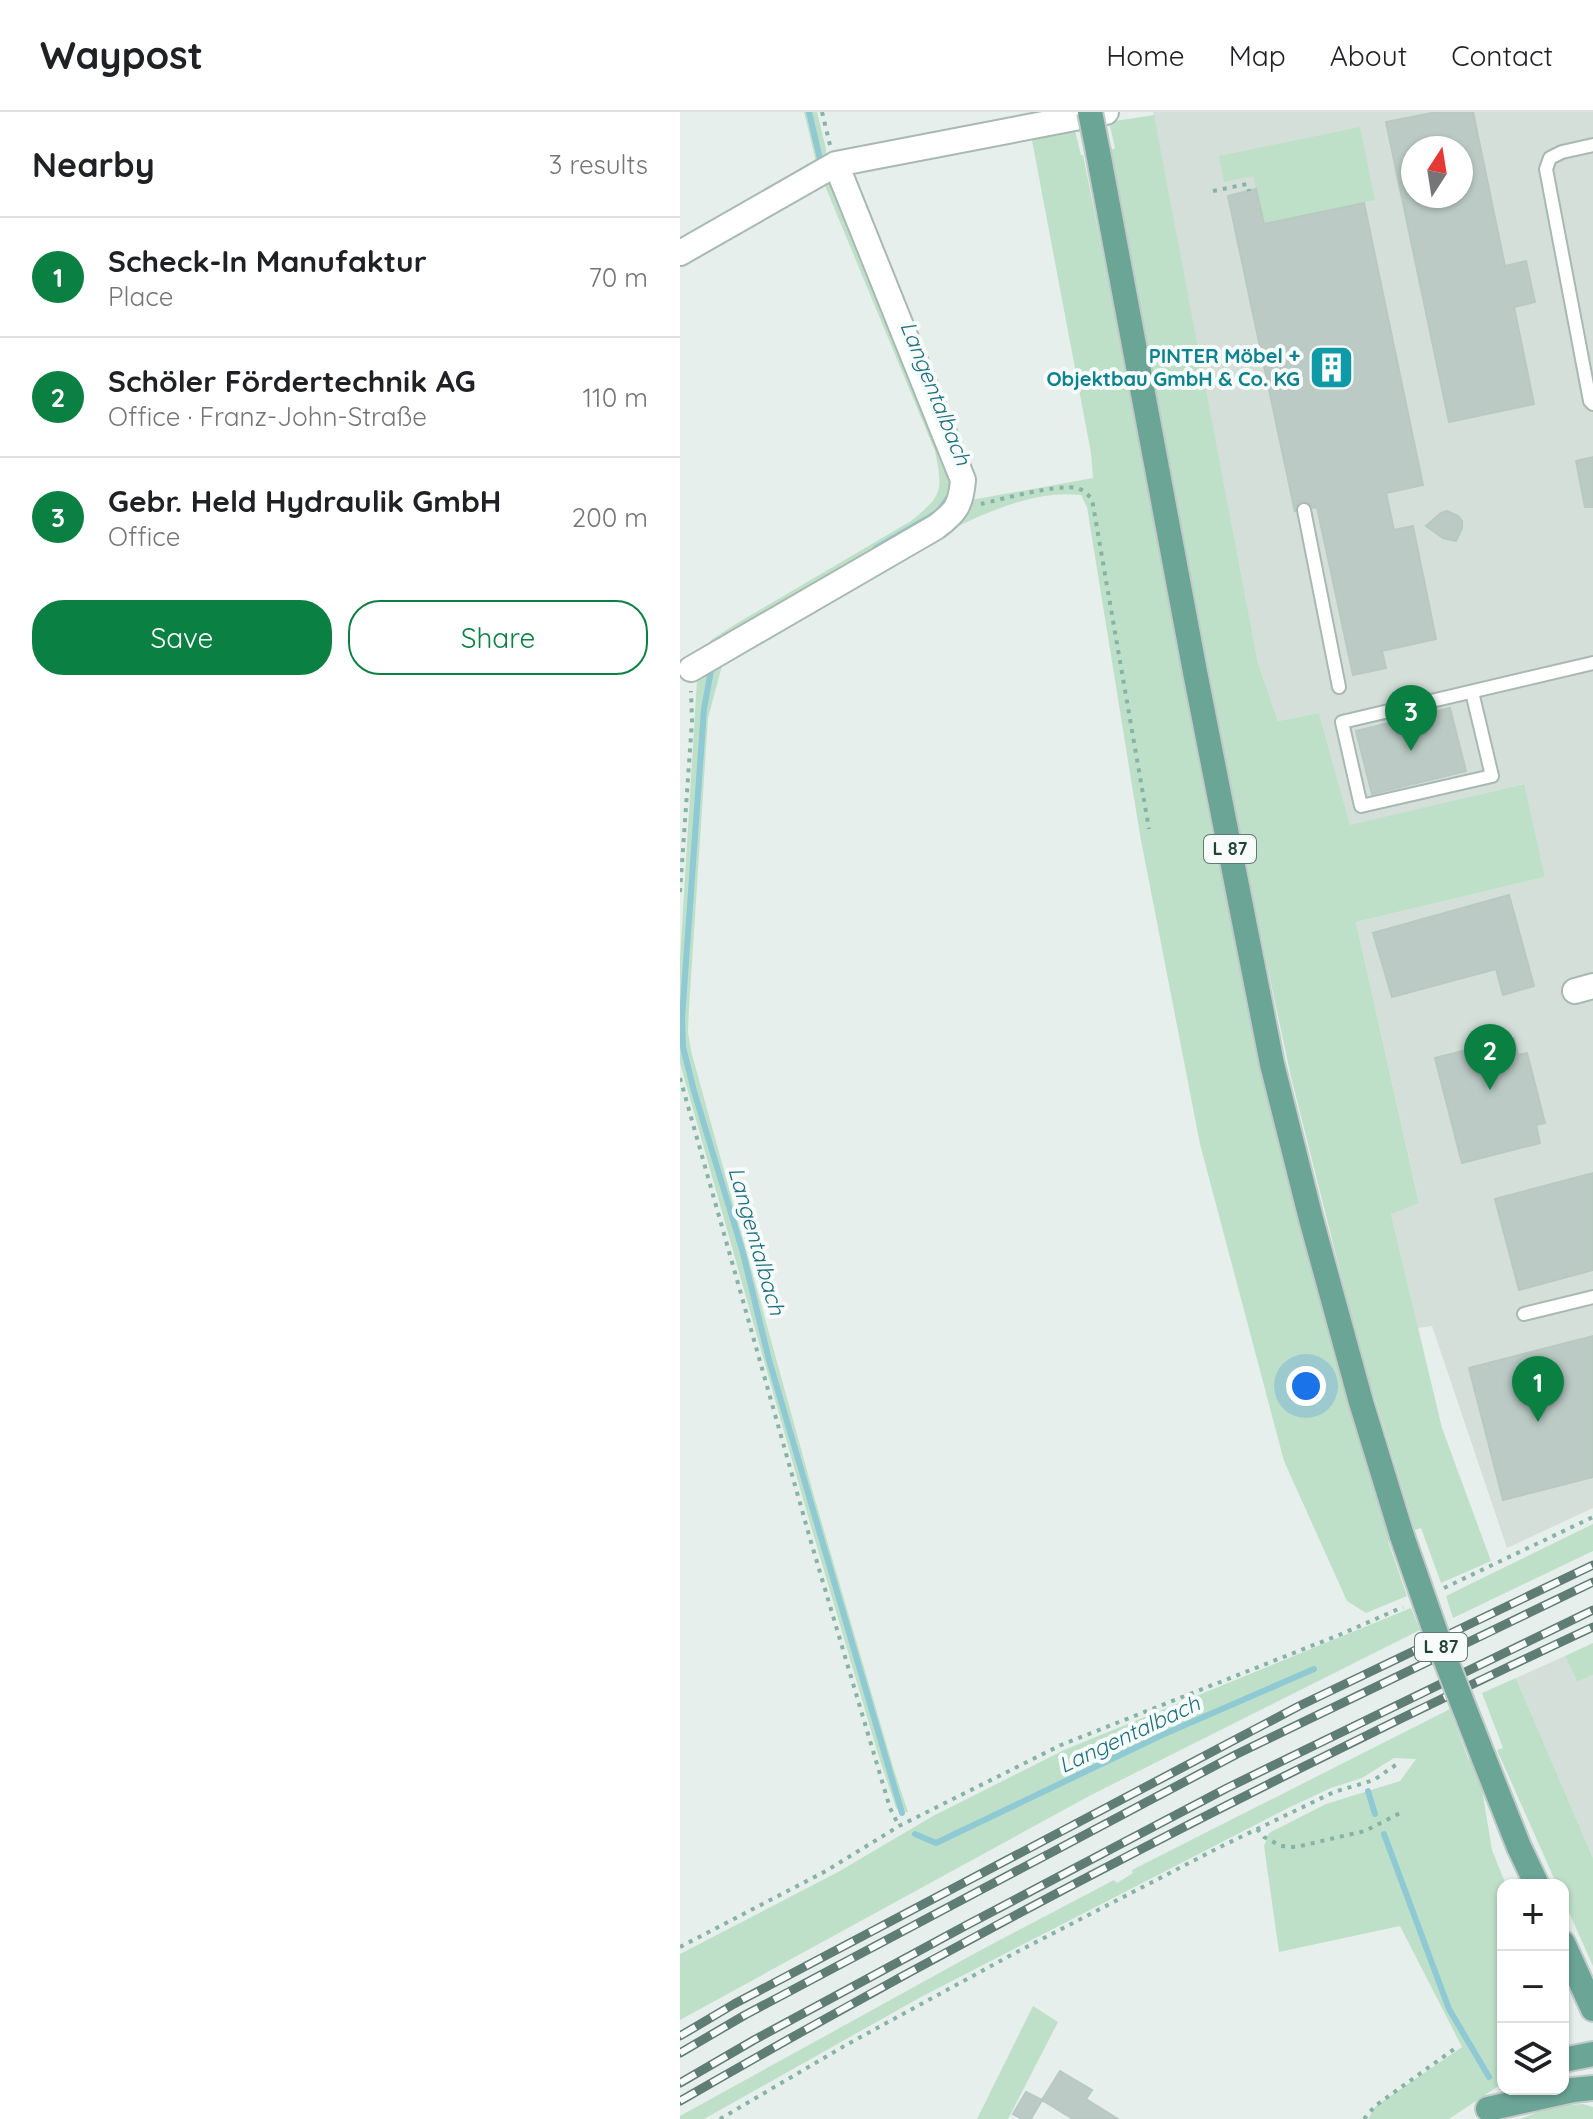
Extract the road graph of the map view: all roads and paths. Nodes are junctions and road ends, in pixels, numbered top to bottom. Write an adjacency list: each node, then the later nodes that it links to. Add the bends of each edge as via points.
1 (822, 112): 5 (path)
2 (1090, 112): 28 (main road, L 87, bridge, via 1272,1064 1402,1536)
3 (1106, 112): 5 (street)
4 (1593, 145): 9 (lane, via 1550,158 1546,169)
5 (836, 164): 8 (street); 11 (street, via 963,480 962,499)
6 (1213, 191): 7 (path, via 1247,184)
7 (1249, 191)
8 (680, 253)
9 (1593, 404)
10 (1304, 510): 14 (lane)
11 (952, 515): 13 (street); 16 (path, via 1059,488 1074,487 1092,499)
12 (1593, 663): 15 (lane)
13 (691, 669): 17 (path)
14 (1339, 687)
15 (1472, 692): 15 (lane, via 1492,776 1361,806 1342,722)
16 (1149, 829)
17 (680, 892)
18 (680, 1078): 26 (path, via 811,1542)
19 (1593, 1297): 20 (lane)
20 (1524, 1314)
21 (1593, 1517): 22 (path)
22 (1434, 1593)
23 (1407, 1605): 26 (path, via 1061,1745)
24 (1400, 1762): 27 (path, via 1374,1780 1334,1792)
25 (1404, 1811): 27 (path, via 1365,1831 1296,1847 1281,1846)
26 (899, 1826): 29 (path, via 826,1871)
27 (1257, 1829): 38 (path, via 999,1962)
28 (1534, 1879)
29 (680, 1947)
30 (1566, 1951): 31 (main road)
31 (1593, 2009)
32 (1457, 2047): 39 (path)
33 (1593, 2054): 34 (main road)
34 (1569, 2059)
35 (1593, 2088): 37 (main road)
36 (1506, 2095): 37 (main road)
37 (1479, 2114)
38 (720, 2119)
39 (1364, 2119)

